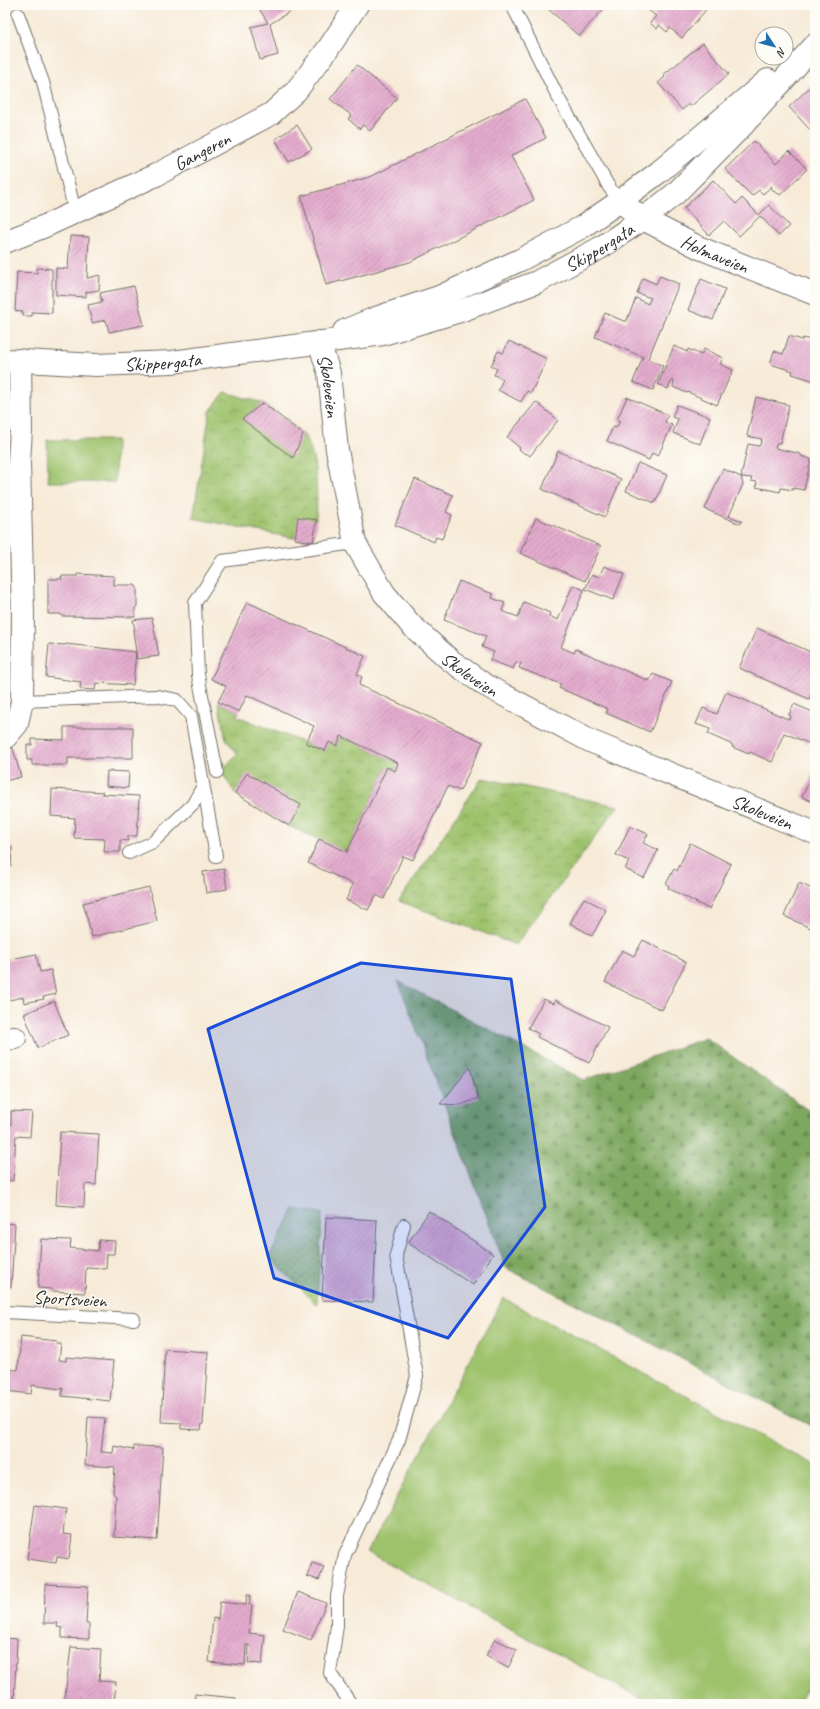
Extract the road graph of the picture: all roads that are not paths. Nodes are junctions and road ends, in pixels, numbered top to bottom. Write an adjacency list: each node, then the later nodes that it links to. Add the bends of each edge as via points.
1 (357, 5): 7 (street, Gangeren, via 296,91 270,114 156,175)
2 (512, 5): 6 (lane, via 558,97 609,188)
3 (18, 14): 7 (lane, via 43,82)
4 (815, 40): 6 (street, Skippergata, via 659,172)
5 (815, 46): 8 (street, Skippergata, via 744,124 676,193)
6 (620, 201): 8 (street, Holmaveien); 11 (street, Skippergata, via 582,227 520,260 439,297 373,319)
7 (75, 212): 9 (street, Gangeren)
8 (643, 219): 10 (street, Holmaveien, via 700,248); 11 (street, Skippergata, via 600,248 537,282 460,311 383,334)
9 (5, 242)
10 (815, 294)
11 (319, 342): 12 (street, Skippergata, via 172,362 96,364); 13 (street, Skoleveien, via 329,373 337,450)
12 (13, 360): 14 (street, via 20,430)
13 (355, 543): 16 (lane, via 222,560 195,603 198,675); 18 (street, Skoleveien, via 384,593 411,625 450,660 485,685 590,741)
14 (22, 701): 15 (street, via 17,724); 17 (lane, via 156,696 177,700 191,716)
15 (5, 738)
16 (217, 772)
17 (203, 786): 19 (lane, via 193,804 153,842); 20 (lane)
18 (815, 832)
19 (129, 853)
20 (216, 856)
21 (404, 1225): 24 (lane, via 396,1255 417,1376 399,1440 345,1556 337,1596 337,1626 330,1673)
22 (5, 1312): 23 (lane, Sportsveien)
23 (134, 1319)
24 (351, 1704)

